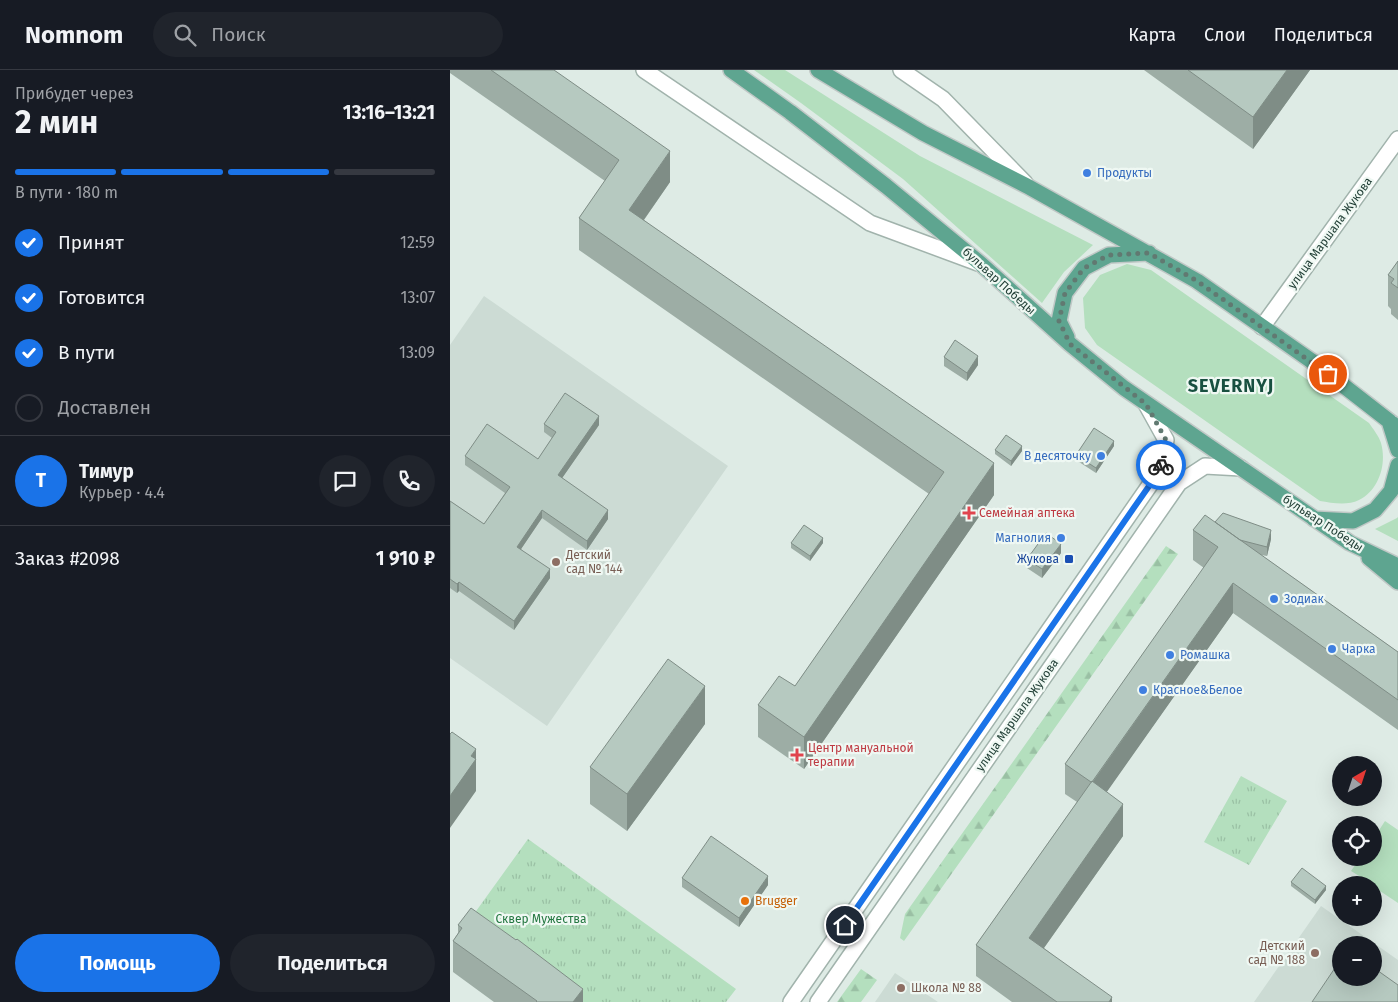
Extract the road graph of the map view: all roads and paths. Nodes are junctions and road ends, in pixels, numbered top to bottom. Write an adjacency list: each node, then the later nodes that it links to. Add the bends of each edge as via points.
1 (644, 70): 8 (street, via 870,223)
2 (731, 70): 8 (main road, бульвар Победы, via 886,186)
3 (818, 70): 6 (main road, via 923,133)
4 (901, 70): 6 (street, via 943,99)
5 (1398, 139): 9 (street, улица Маршала Жукова)
6 (1027, 186): 7 (main road)
7 (1149, 253): 9 (main road, via 1197,281); 10 (main road, via 1109,255 1084,268 1065,293 1059,321)
8 (981, 264): 10 (main road, бульвар Победы)
9 (1262, 327): 12 (main road)
10 (1070, 344): 11 (main road, бульвар Победы)
11 (1146, 404): 15 (main road, бульвар Победы); 20 (street, улица Маршала Жукова, via 1166,440 1161,469)
12 (1394, 424): 13 (main road)
13 (1398, 450)
14 (1398, 465): 16 (main road, via 1391,491 1375,510 1353,521)
15 (1240, 468): 16 (main road, бульвар Победы); 21 (street, улица Маршала Жукова, via 1205,466 1179,483)
16 (1314, 519): 17 (main road, бульвар Победы)
17 (1350, 543): 18 (main road, бульвар Победы); 19 (main road)
18 (1398, 566)
19 (1398, 582)
20 (791, 1002)
21 (818, 1002)

